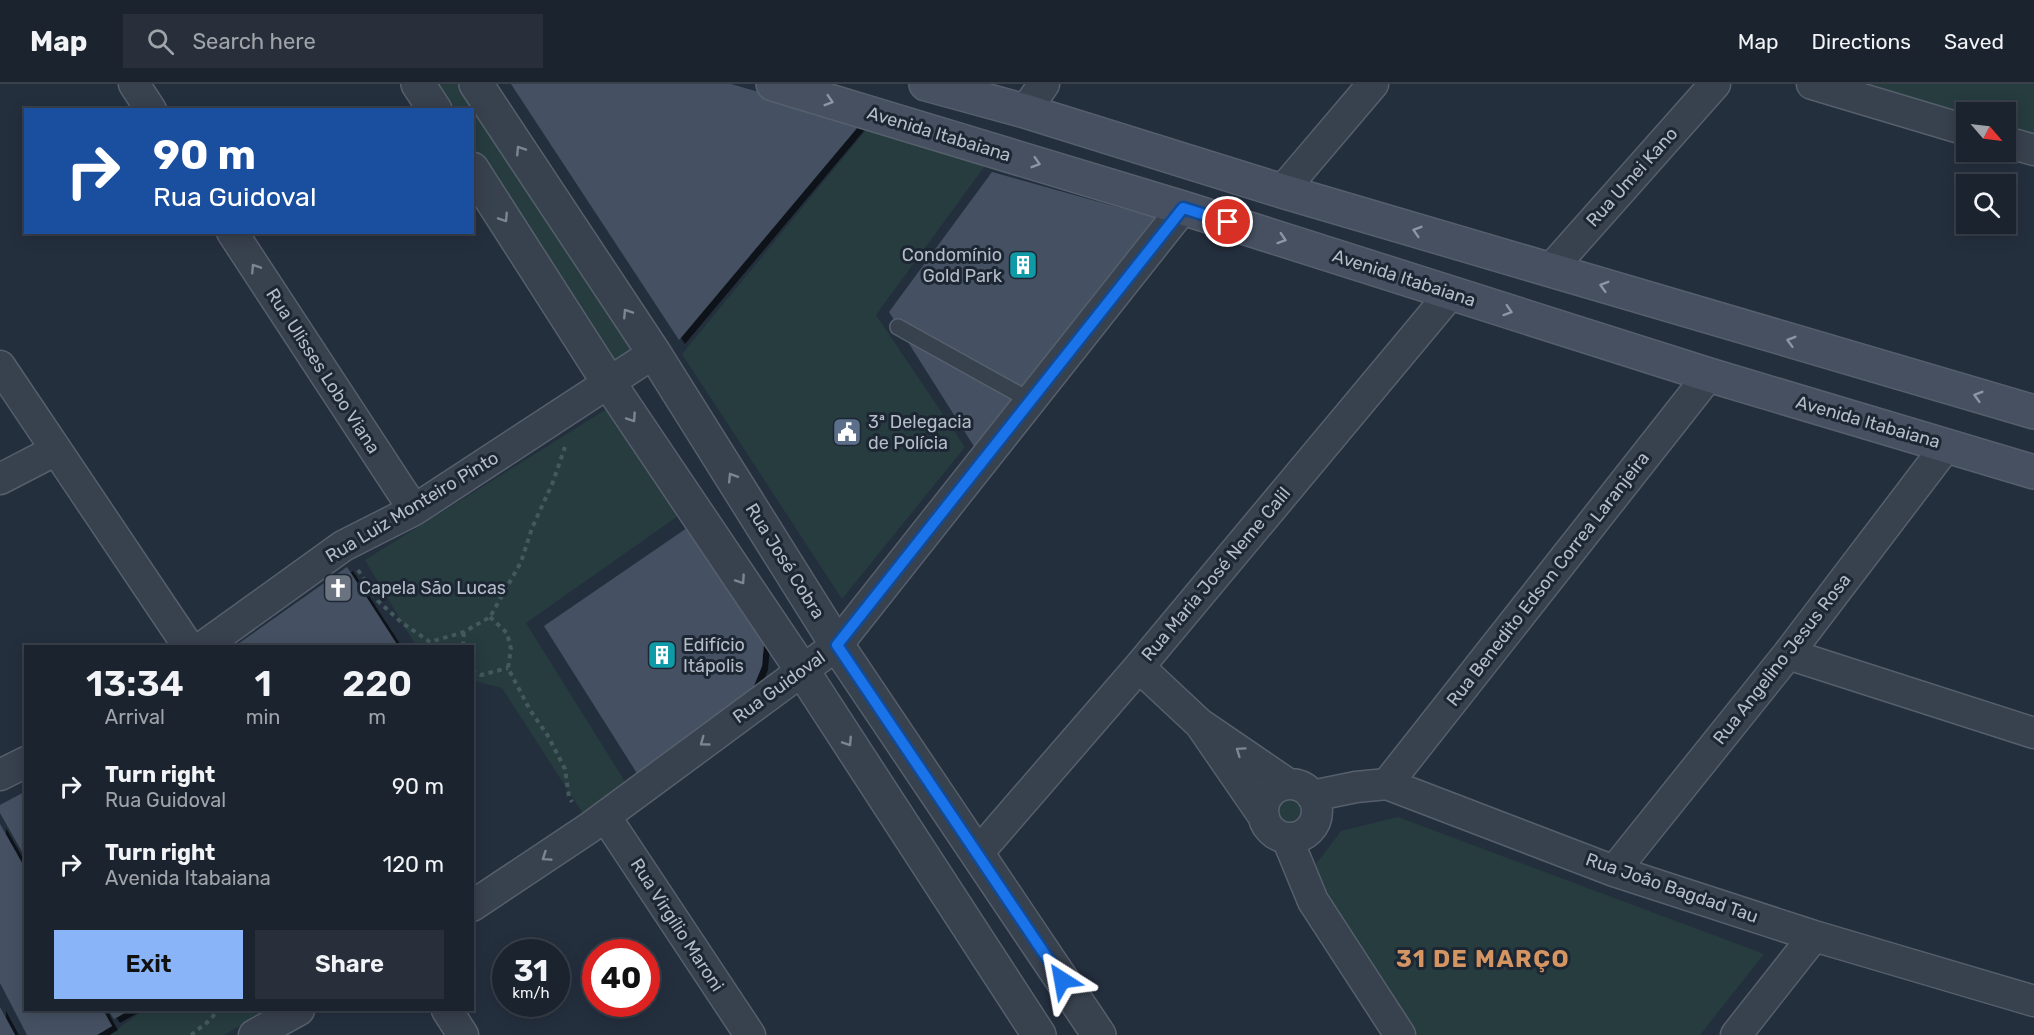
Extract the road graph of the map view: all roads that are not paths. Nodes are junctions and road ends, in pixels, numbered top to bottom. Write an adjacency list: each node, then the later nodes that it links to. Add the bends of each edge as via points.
1 (134, 84): 10 (street)
2 (418, 84): 11 (street)
3 (476, 84): 23 (street, Rua José Cobra, one-way to 3)
4 (773, 84): 18 (main road, Avenida Itabaiana, one-way to 18)
5 (926, 84): 12 (main road)
6 (1044, 84): 12 (street)
7 (1373, 84): 17 (street)
8 (1715, 84): 20 (street, Rua Umei Kano)
9 (1812, 84): 13 (street)
10 (150, 108)
11 (434, 108)
12 (1025, 111): 17 (main road)
13 (1956, 127)
14 (2016, 145): 15 (street)
15 (2034, 150)
16 (474, 172): 26 (street, one-way to 26)
17 (1282, 190): 20 (main road, one-way to 17)
18 (1183, 208): 21 (main road, Avenida Itabaiana, one-way to 21); 27 (street, Rua Guidoval)
19 (233, 234): 33 (street, Rua Ulisses Lobo Viana, one-way to 19)
20 (1550, 270): 28 (main road, one-way to 20)
21 (1451, 293): 25 (main road, Avenida Itabaiana, one-way to 25); 38 (street, Rua Maria José Neme Calil)
22 (898, 327): 27 (lane)
23 (654, 353): 26 (street, Rua Luiz Monteiro Pinto); 36 (street, Rua José Cobra, one-way to 23)
24 (0, 366): 30 (street)
25 (1709, 375): 29 (main road, Avenida Itabaiana); 44 (street, Rua Benedito Edson Correa Laranjeira)
26 (609, 383): 33 (street, Rua Luiz Monteiro Pinto); 39 (street, one-way to 39)
27 (1030, 400): 36 (street, Rua Guidoval)
28 (2034, 412)
29 (1947, 445): 31 (main road, Avenida Itabaiana); 37 (street, Rua Angelino Jesus Rosa)
30 (56, 450): 32 (street); 34 (street)
31 (2034, 472)
32 (0, 478)
33 (414, 510): 35 (street, Rua Luiz Monteiro Pinto, via 343,546)
34 (187, 645)
35 (205, 645)
36 (837, 645): 39 (street, Rua Guidoval); 49 (street, Rua José Cobra)
37 (1788, 654): 41 (street); 50 (street, Rua Angelino Jesus Rosa)
38 (1139, 667): 40 (street); 49 (street, Rua Maria José Neme Calil)
39 (801, 670): 47 (street, Rua Guidoval, one-way to 47); 59 (street, one-way to 59)
40 (1200, 724): 45 (street, one-way to 40); 46 (street)
41 (2034, 732)
42 (24, 763): 43 (street)
43 (0, 776)
44 (1387, 783): 45 (street, Rua João Bagdad Tau); 50 (street, Rua João Bagdad Tau)
45 (1300, 790): 46 (street, via 1272,792 1263,808); 48 (street, via 1317,813 1315,821 1304,835)
46 (1264, 817): 48 (street, via 1272,831)
47 (597, 822): 51 (street, Rua Guidoval, one-way to 51); 58 (street, Rua Virgílio Maroni)
48 (1287, 838): 61 (street, via 1313,901)
49 (978, 853): 60 (street, Rua José Cobra)
50 (1614, 871): 52 (street, Rua João Bagdad Tau)
51 (474, 905)
52 (1814, 936): 53 (street, Rua João Bagdad Tau); 62 (street)
53 (2034, 1001)
54 (298, 1011): 56 (street)
55 (448, 1011): 57 (street)
56 (254, 1035)
57 (463, 1035)
58 (750, 1035)
59 (1039, 1035)
60 (1099, 1035)
61 (1400, 1035)
62 (1736, 1035)

